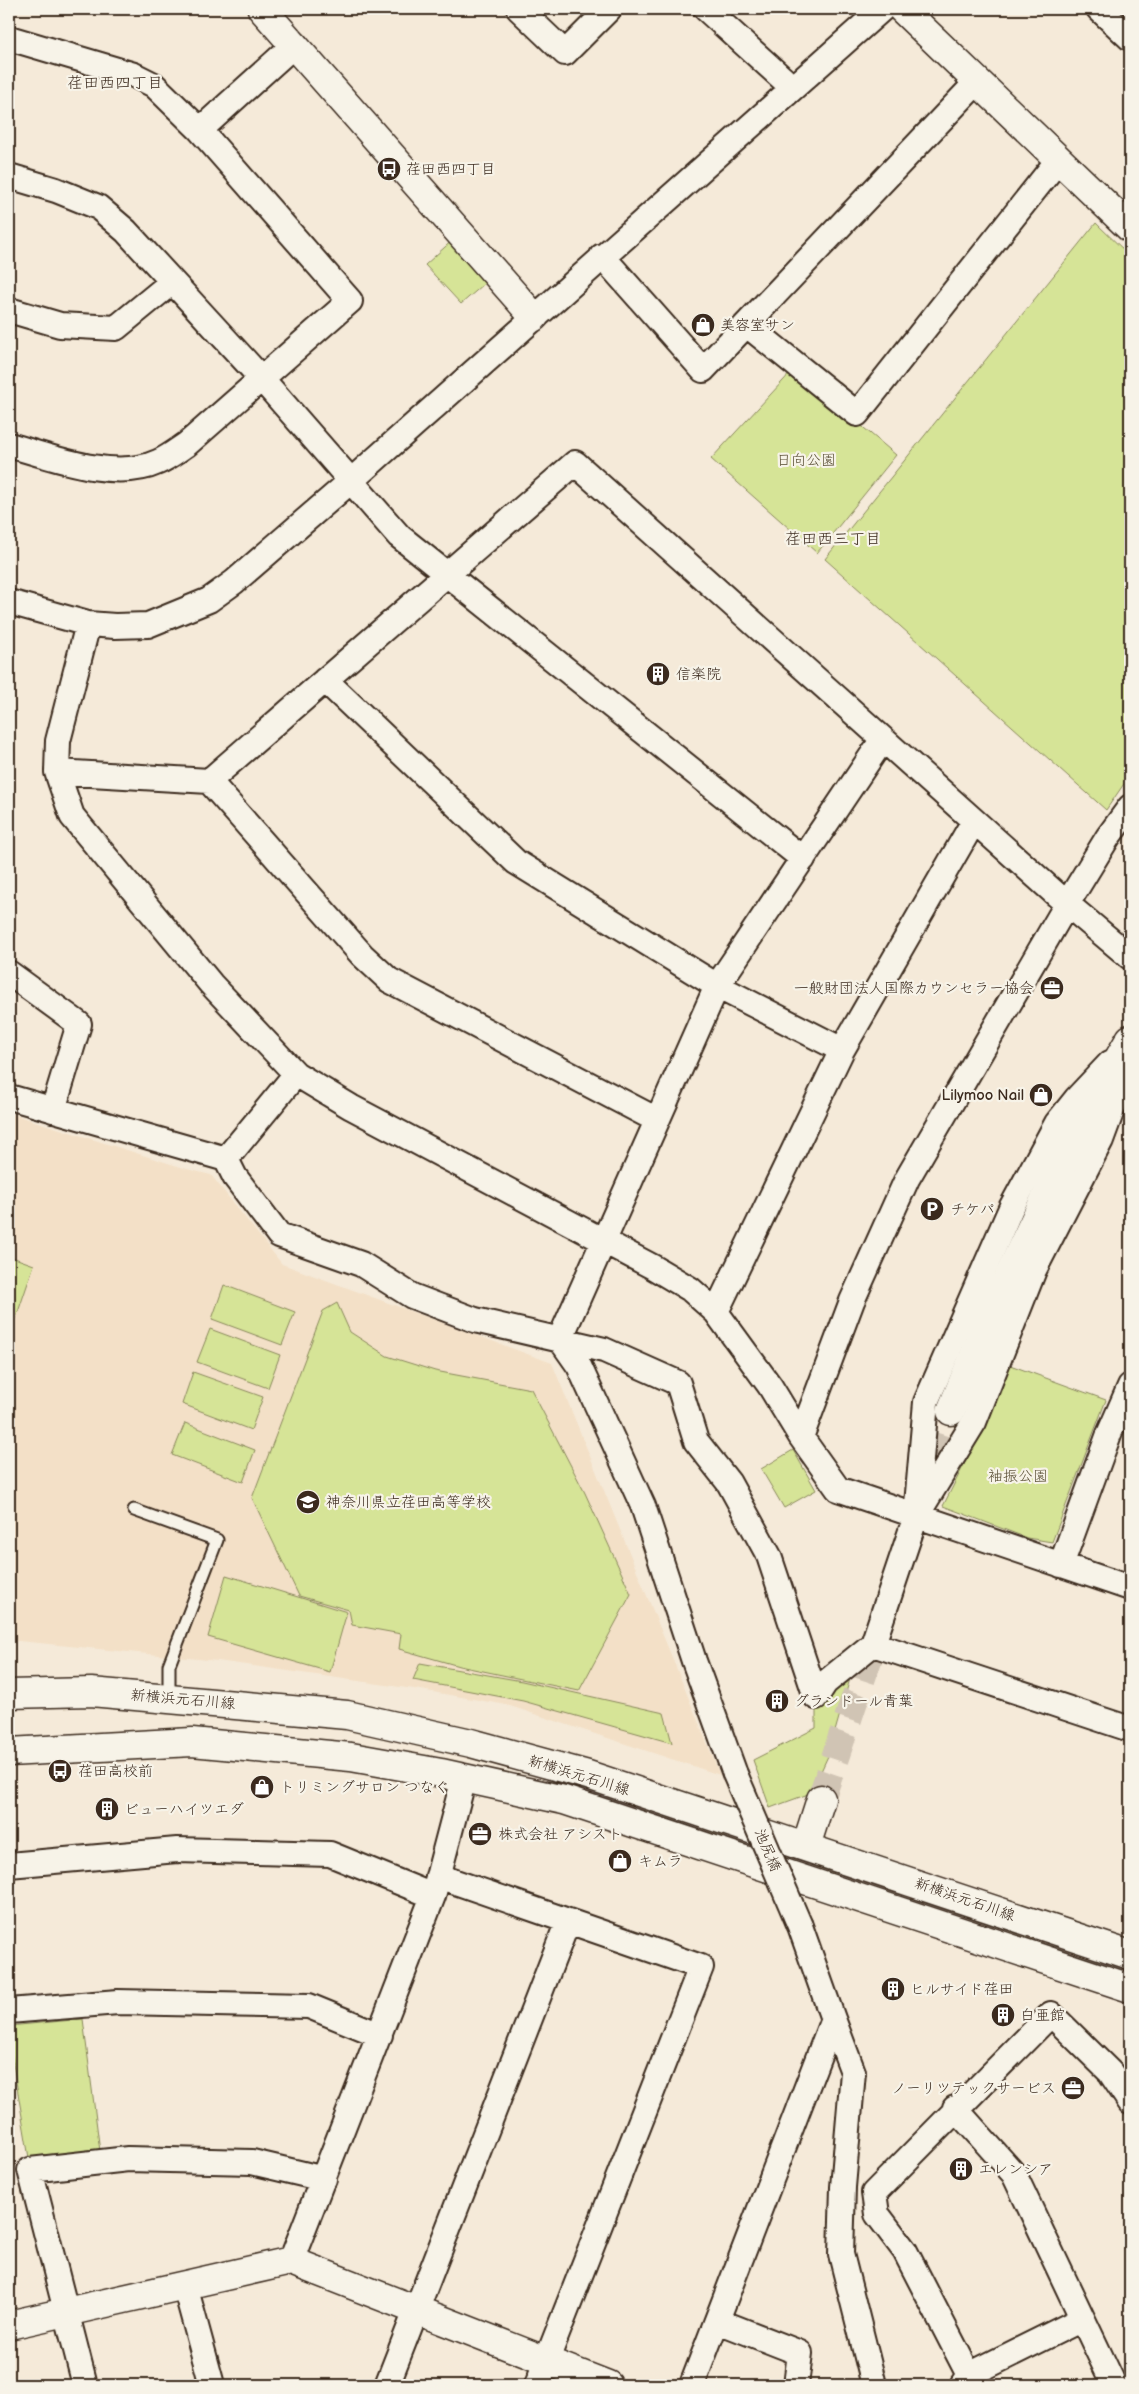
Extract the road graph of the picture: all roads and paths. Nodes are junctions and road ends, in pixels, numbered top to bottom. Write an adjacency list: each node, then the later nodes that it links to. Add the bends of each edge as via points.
1 (262, 9): 10 (street)
2 (519, 9): 3 (street, via 565,53)
3 (609, 9)
4 (706, 9): 12 (street)
5 (882, 9): 12 (street)
6 (902, 9): 11 (street)
7 (1099, 9): 9 (street)
8 (9, 38): 13 (street, via 134,75 154,85)
9 (1130, 38)
10 (295, 44): 13 (street); 20 (street)
11 (977, 82): 14 (street); 21 (street)
12 (793, 88): 17 (street)
13 (200, 130): 22 (street, via 350,301)
14 (1059, 159): 16 (street); 21 (street, via 857,414)
15 (9, 176): 18 (street, via 98,207 126,230)
16 (1130, 228)
17 (602, 256): 20 (street); 21 (street, via 703,370)
18 (172, 282): 19 (street, via 116,328 60,325); 22 (street)
19 (9, 310)
20 (534, 317): 24 (street)
21 (747, 325)
22 (261, 378): 23 (street, via 187,444 157,463 124,470 82,465); 24 (street)
23 (9, 445)
24 (352, 480): 25 (street, via 399,536); 27 (street, via 209,600 148,624)
25 (447, 574): 28 (street); 29 (street, via 575,463); 34 (street)
26 (9, 602): 27 (street)
27 (88, 624): 30 (street, via 58,741)
28 (325, 680): 31 (street); 38 (street, via 516,862)
29 (883, 740): 33 (street); 34 (street)
30 (57, 772): 31 (street); 41 (street, via 72,816 212,984)
31 (209, 781): 44 (street, via 362,955 389,980)
32 (1130, 807): 35 (street, via 1108,836)
33 (974, 821): 35 (street); 40 (street)
34 (803, 859): 38 (street)
35 (1067, 904): 36 (street); 51 (street, via 907,1179 852,1300)
36 (1130, 957)
37 (9, 973): 43 (street, via 79,1024)
38 (717, 986): 40 (street); 44 (street)
39 (1128, 1043): 50 (street, via 1060,1164 989,1317); 53 (street, via 1125,1075 1101,1140 1034,1270 974,1422); 53 (street, via 1057,1122 1010,1208 926,1402)
40 (842, 1050): 47 (street)
41 (296, 1074): 45 (street); 46 (street, via 351,1107)
42 (9, 1097): 43 (street)
43 (53, 1110): 45 (street)
44 (657, 1120): 46 (street)
45 (226, 1159): 48 (street, via 235,1177 279,1235 361,1264 412,1296 475,1320)
46 (603, 1241): 47 (street, via 690,1289); 48 (street)
47 (716, 1312): 51 (street, via 770,1386)
48 (560, 1339): 56 (street, via 604,1350 678,1383 696,1441 729,1483 769,1556 816,1697 825,1684); 70 (street, 池尻橋, bridge, via 579,1366 643,1506 735,1774 800,1926)
49 (1130, 1386): 54 (street)
50 (951, 1411)
51 (800, 1437): 53 (street, via 838,1488)
52 (134, 1510): 58 (lane, via 217,1540 169,1665)
53 (916, 1516): 54 (street); 56 (street)
54 (1061, 1565): 55 (street)
55 (1130, 1588)
56 (873, 1644): 59 (street)
57 (9, 1694): 58 (street, 新横浜元石川線, via 91,1692)
58 (169, 1698): 63 (street, 新横浜元石川線, via 347,1715 462,1741 588,1775)
59 (1130, 1729)
60 (9, 1752): 61 (street, 新横浜元石川線, via 192,1742 351,1757)
61 (464, 1778): 65 (street); 68 (street, 新横浜元石川線, via 564,1800)
62 (821, 1799): 63 (street)
63 (806, 1846): 67 (street, 新横浜元石川線)
64 (9, 1866): 65 (street, via 177,1850 330,1854)
65 (436, 1886): 66 (street); 71 (street)
66 (568, 1921): 77 (street); 82 (street, via 701,1967)
67 (1130, 1955)
68 (1130, 1988)
69 (9, 2011): 71 (street, via 118,2002 309,2006)
70 (833, 2019): 80 (street); 90 (street, 池尻橋, via 853,2072 841,2254)
71 (380, 2035): 74 (street)
72 (1130, 2102): 73 (street, via 1110,2072 1051,2014)
73 (955, 2108): 79 (street, via 1014,2174); 83 (street, via 874,2193 876,2214 906,2251)
74 (324, 2179): 75 (street); 78 (street, via 252,2162 128,2159 30,2170)
75 (291, 2261): 76 (street); 77 (street)
76 (185, 2286): 78 (street); 85 (street)
77 (415, 2309): 82 (street); 86 (street)
78 (67, 2312): 81 (street); 84 (street)
79 (1082, 2319): 83 (street); 91 (street)
80 (718, 2321): 88 (street); 89 (street, via 800,2353)
81 (9, 2325)
82 (542, 2373): 87 (street)
83 (966, 2380)
84 (85, 2385)
85 (212, 2385)
86 (388, 2385)
87 (608, 2385)
88 (692, 2385)
89 (796, 2385)
90 (874, 2385)
91 (1114, 2385)

